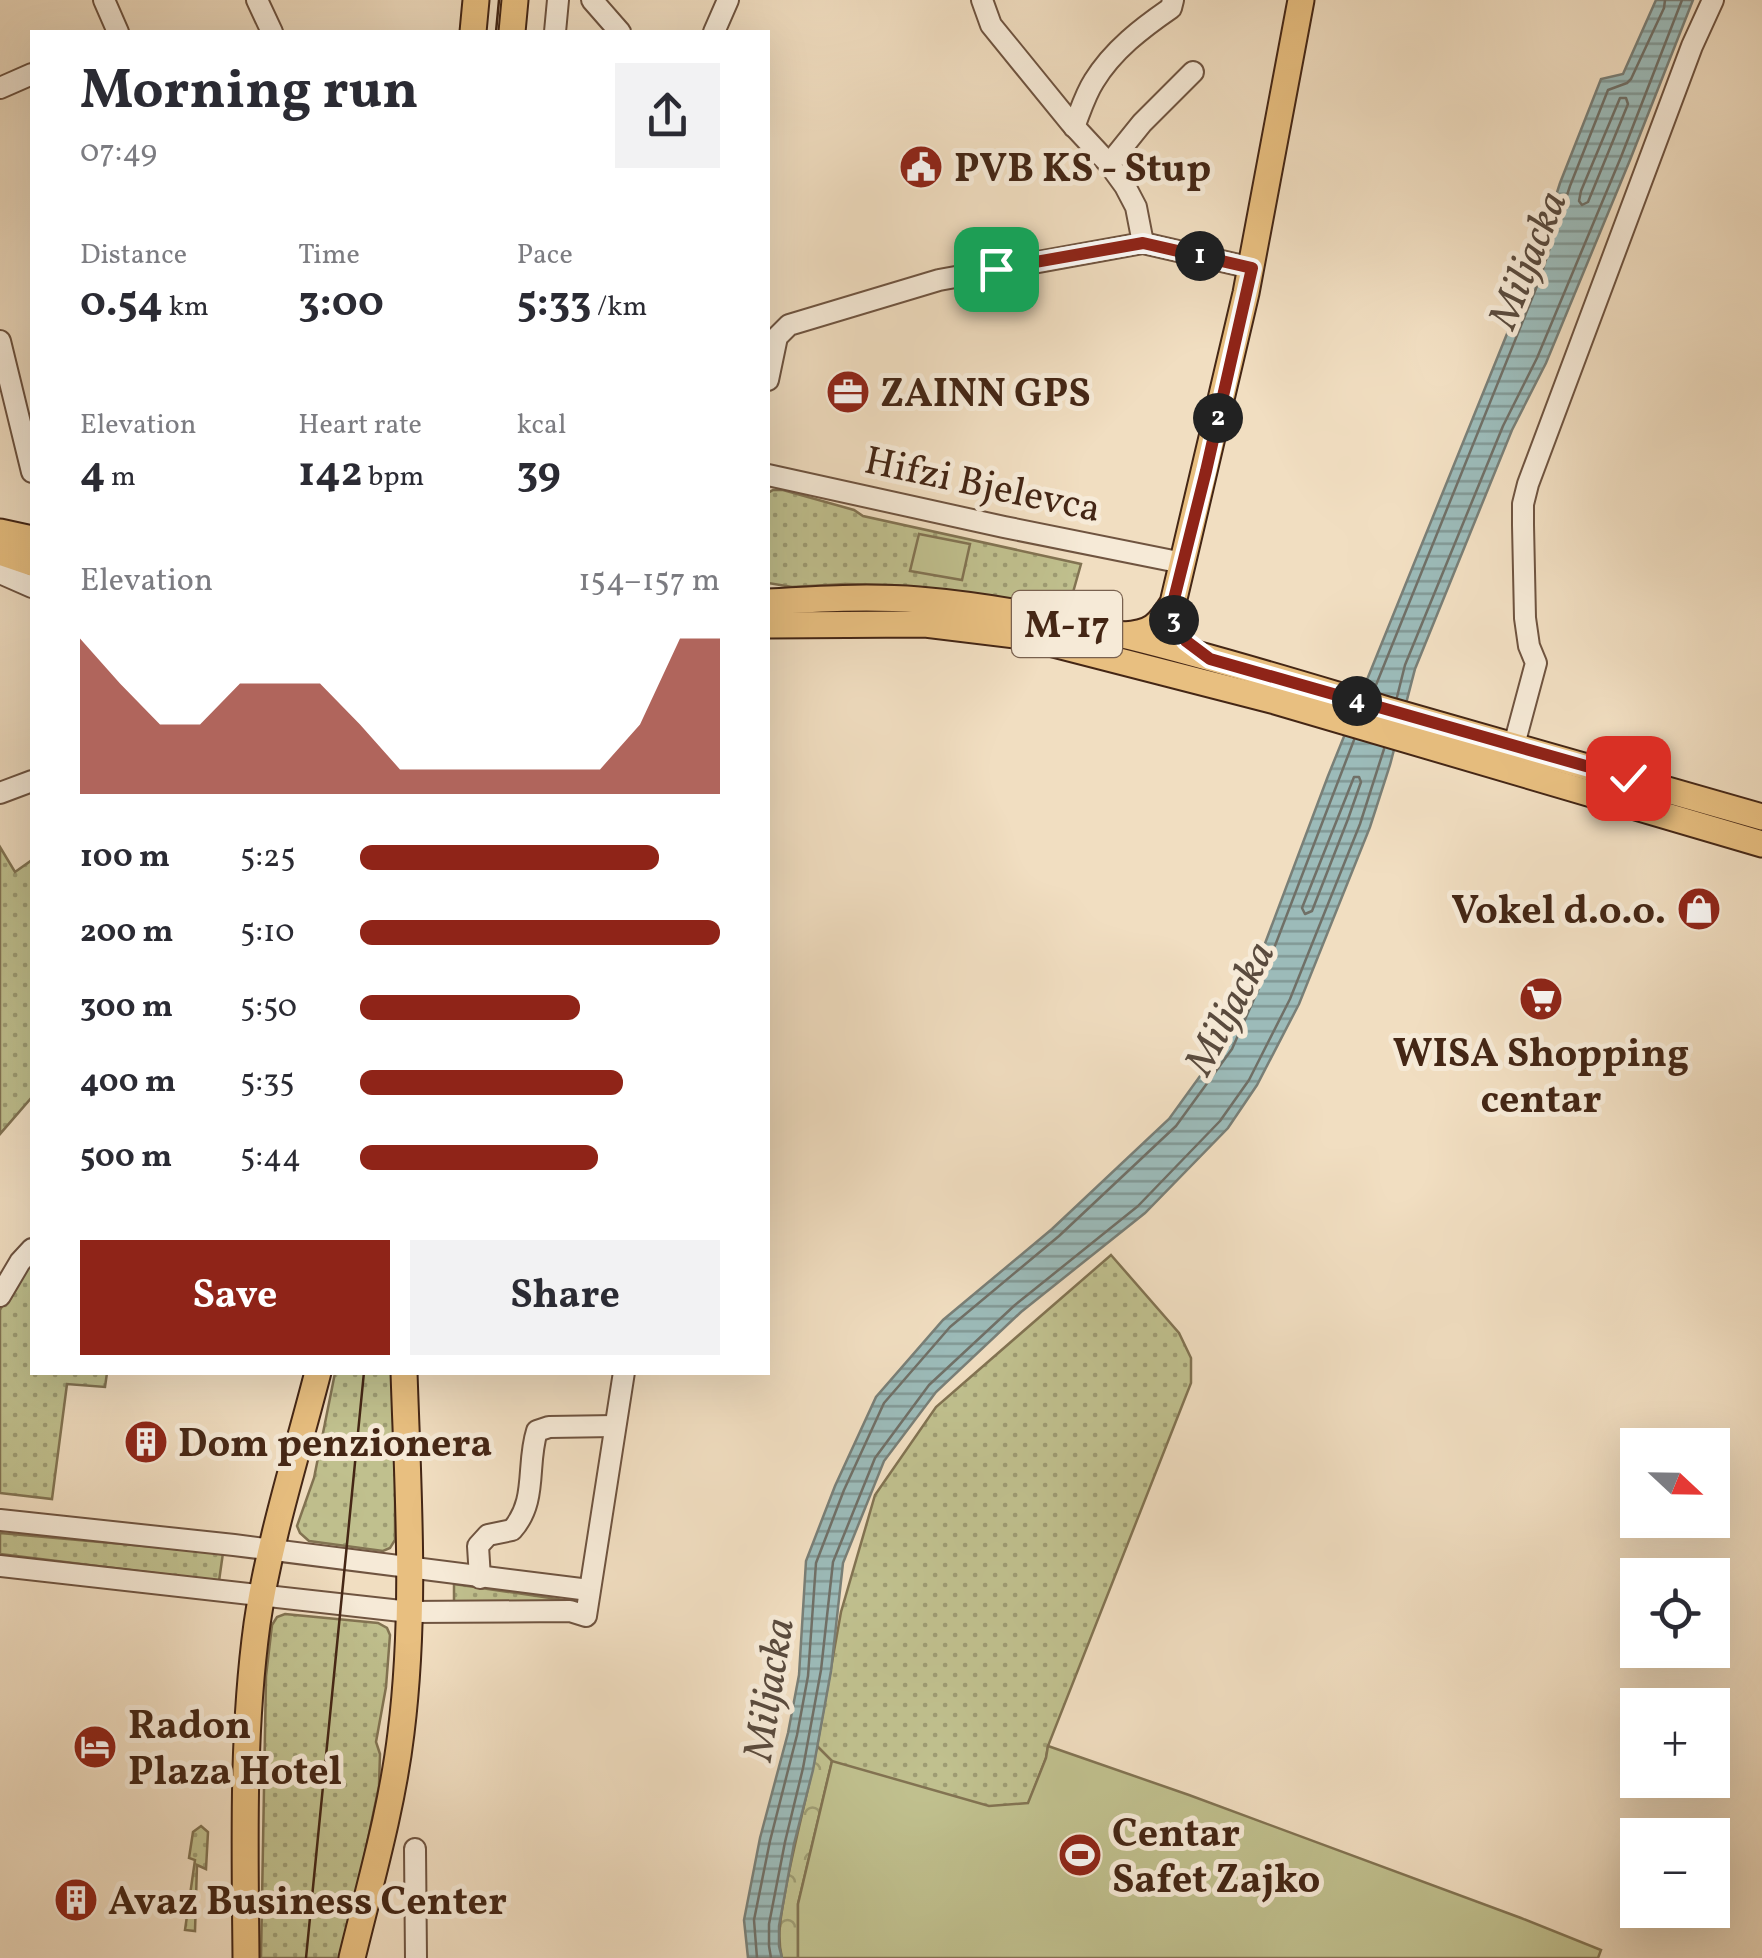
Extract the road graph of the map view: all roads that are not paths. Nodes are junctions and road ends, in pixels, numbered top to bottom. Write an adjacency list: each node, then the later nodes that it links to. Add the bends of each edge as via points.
1 (104, 0): 12 (street)
2 (257, 0): 13 (street)
3 (476, 0): 14 (main road)
4 (515, 0): 15 (main road)
5 (558, 0): 16 (street)
6 (592, 0): 17 (street)
7 (728, 0): 18 (street)
8 (982, 0): 22 (street, via 991,26)
9 (1173, 0): 22 (street, via 1113,55)
10 (1302, 0): 25 (main road)
11 (1713, 0): 43 (street, via 1528,484 1522,525 1525,618 1536,662)
12 (117, 30)
13 (271, 30)
14 (473, 30)
15 (512, 30)
16 (555, 30)
17 (618, 30)
18 (715, 30)
19 (1193, 72): 23 (street)
20 (30, 75): 21 (street)
21 (0, 88)
22 (1074, 127): 23 (street)
23 (1109, 164): 24 (street, via 1136,207)
24 (1143, 243): 25 (street); 27 (street, via 939,280 798,321 777,338)
25 (1252, 268): 34 (main road)
26 (0, 341): 28 (street)
27 (770, 371)
28 (30, 464)
29 (770, 476): 34 (street, Hifzi Bjelevca)
30 (0, 532): 31 (main road)
31 (30, 539)
32 (0, 552): 33 (main road)
33 (30, 562)
34 (1183, 563): 37 (main road)
35 (0, 573): 36 (street)
36 (30, 586)
37 (1173, 603): 39 (main road, via 1149,631); 40 (main road, via 1175,626)
38 (776, 617): 39 (main road, M-17, via 920,600); 41 (main road, M-17, via 1022,636 1210,684)
39 (1120, 635): 40 (main road, M-17)
40 (1210, 659): 41 (main road, M-17)
41 (1348, 710): 42 (main road, M-17)
42 (1425, 733): 43 (main road, M-17); 47 (main road, M-17)
43 (1514, 745): 46 (main road, M-17)
44 (30, 782): 45 (street)
45 (0, 793)
46 (1762, 818)
47 (1762, 844)
48 (30, 1251): 49 (street)
49 (0, 1296)
50 (317, 1375): 55 (main road)
51 (404, 1375): 57 (main road)
52 (624, 1375): 53 (street)
53 (615, 1426): 58 (street, via 538,1431 524,1515 512,1530 488,1535 478,1546); 59 (street)
54 (0, 1520): 55 (street)
55 (272, 1550): 57 (street); 60 (main road)
56 (0, 1566): 60 (street)
57 (409, 1567): 58 (street); 61 (main road)
58 (480, 1578): 59 (street)
59 (589, 1590): 61 (street, via 586,1616)
60 (262, 1596): 61 (street); 63 (main road, via 250,1696)
61 (410, 1612): 64 (main road, via 397,1761)
62 (415, 1849): 65 (street)
63 (246, 1958)
64 (352, 1958)
65 (416, 1958)

